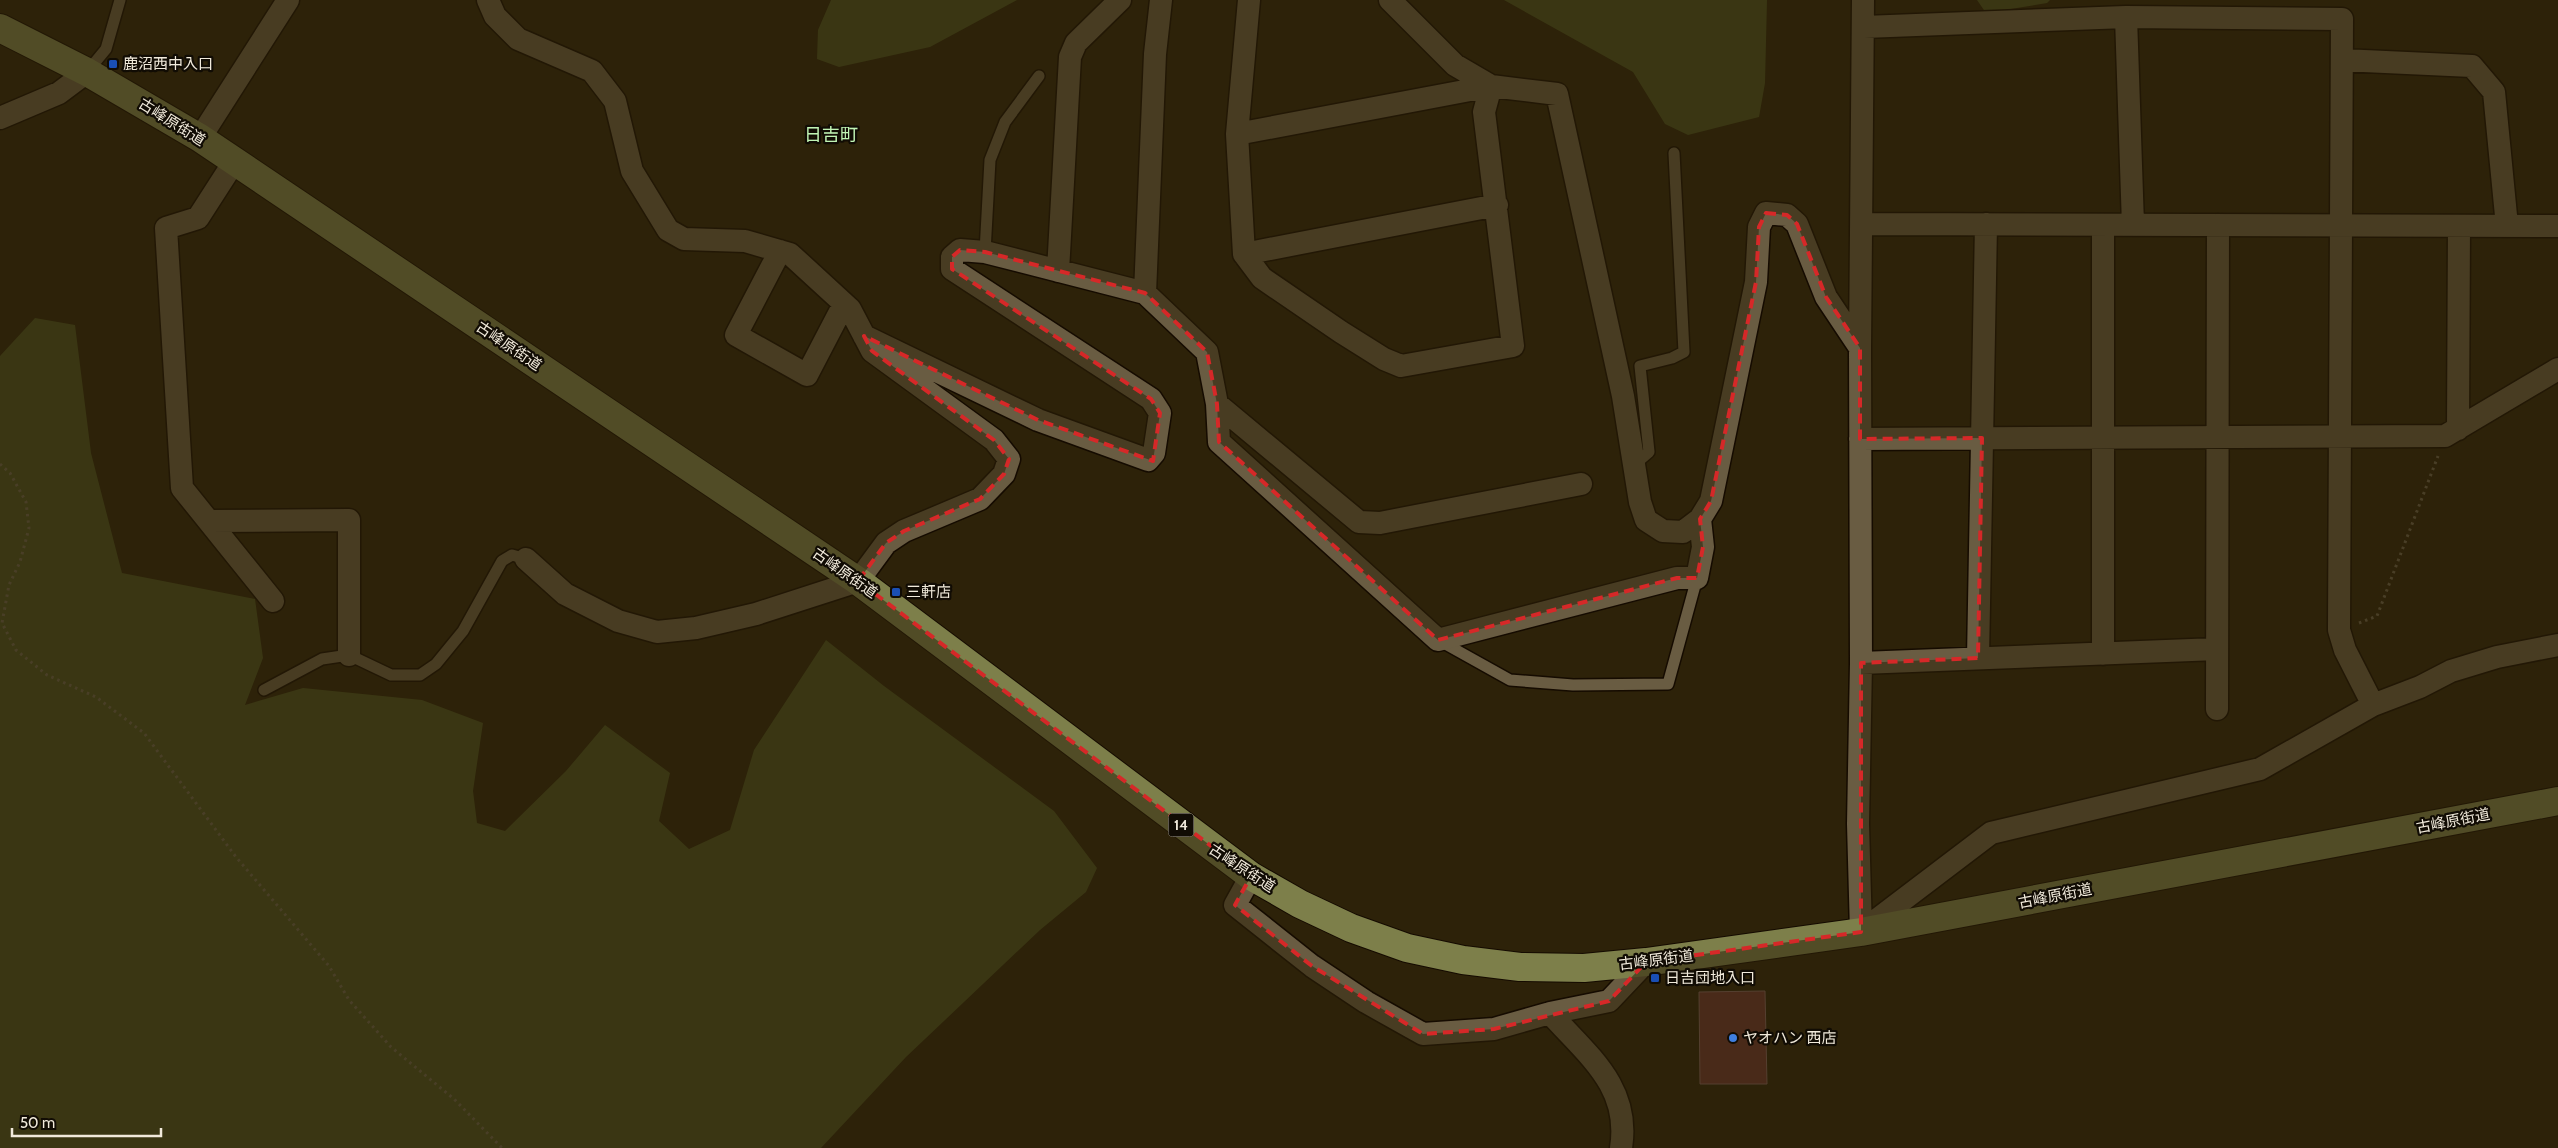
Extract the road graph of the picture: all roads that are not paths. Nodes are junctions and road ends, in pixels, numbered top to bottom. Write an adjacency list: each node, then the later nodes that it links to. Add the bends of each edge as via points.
1 (120, 0): 13 (lane, via 106,49)
2 (288, 0): 18 (street)
3 (488, 0): 31 (street, via 495,16 518,39 592,71 615,101 632,171 668,230 684,239 745,241)
4 (1120, 0): 34 (street, via 1076,42 1070,57)
5 (1160, 0): 35 (street)
6 (1248, 0): 17 (street)
7 (1390, 0): 15 (street, via 1455,65)
8 (1863, 0): 10 (street)
9 (2126, 17): 10 (street); 12 (street, via 2342,19); 25 (street)
10 (1864, 27): 22 (street)
11 (0, 28): 13 (main road, 古峰原街道 / 14)
12 (2342, 60): 27 (street); 29 (street, via 2472,66 2494,92)
13 (87, 72): 16 (street, via 59,93); 18 (main road, 古峰原街道 / 14)
14 (1038, 76): 32 (lane, via 1005,122 990,160)
15 (1490, 86): 17 (street); 21 (street, via 1484,112); 47 (street, via 1558,94 1623,396)
16 (0, 118)
17 (1236, 134): 33 (street)
18 (200, 138): 20 (main road, 古峰原街道 / 14)
19 (1674, 154): 47 (lane, via 1684,352 1640,366 1649,452)
20 (234, 162): 50 (street, via 198,218 166,228 182,488); 53 (main road, 古峰原街道 / 14)
21 (1497, 205): 33 (street); 33 (street, via 1513,346 1402,366 1377,355 1262,278)
22 (1862, 224): 23 (street); 38 (street)
23 (1986, 224): 24 (street); 45 (street)
24 (2103, 225): 25 (street); 43 (street)
25 (2133, 225): 26 (street)
26 (2218, 225): 27 (street); 44 (street)
27 (2341, 225): 28 (street); 42 (street)
28 (2459, 226): 29 (street); 41 (street)
29 (2507, 226): 30 (street)
30 (2558, 226)
31 (780, 251): 36 (street, via 790,254); 36 (street, via 736,335 807,375)
32 (985, 252): 34 (street); 37 (street, via 960,250 952,256 952,269 1151,399 1160,413 1154,453 1148,460 1038,420)
33 (1244, 254)
34 (1058, 271): 35 (street)
35 (1146, 294): 40 (street, via 1207,352)
36 (844, 304): 37 (street)
37 (864, 336): 53 (street, via 872,352 994,440 1009,459 1004,474 980,499 904,531 886,543)
38 (1860, 348): 46 (street); 49 (street, via 1826,297 1797,224 1786,215 1766,213 1758,227 1756,282 1711,501)
39 (2558, 369): 41 (street)
40 (1217, 404): 48 (street, via 1359,522 1380,523); 55 (street, via 1218,442)
41 (2452, 432): 42 (street)
42 (2340, 436): 44 (street); 63 (street, via 2339,630 2345,650)
43 (2103, 437): 44 (street); 45 (street); 58 (street)
44 (2218, 437): 57 (street)
45 (1982, 438): 46 (street); 60 (street)
46 (1860, 439): 61 (street)
47 (1634, 464): 49 (street, via 1646,520 1663,531 1684,532)
48 (1581, 484)
49 (1700, 519): 52 (street, via 1702,547)
50 (209, 521): 54 (street); 59 (street, via 349,520)
51 (526, 559): 53 (street, via 565,594 618,620 657,632 696,628 756,614); 59 (lane, via 512,555 502,561 463,631 436,664 420,675 391,675)
52 (1697, 578): 55 (street, via 1676,578); 55 (lane, via 1668,684 1573,685 1510,680)
53 (858, 581): 66 (main road, 古峰原街道 / 14)
54 (273, 601)
55 (1438, 640)
56 (2558, 645): 63 (street, via 2451,671)
57 (2217, 649): 58 (street); 64 (street)
58 (2103, 654): 60 (street)
59 (349, 655): 62 (lane, via 322,659)
60 (1978, 658): 61 (street)
61 (1861, 663): 67 (street, via 1858,824)
62 (264, 690)
63 (2374, 705): 67 (street, via 2260,769 1991,833)
64 (2217, 710)
65 (2558, 801): 67 (main road, 古峰原街道 / 14)
66 (1251, 876): 68 (main road, 古峰原街道 / 14, via 1300,904 1407,948 1520,967 1584,968); 69 (street, via 1235,905 1312,966 1423,1034 1494,1029)
67 (1861, 932): 68 (main road, 古峰原街道 / 14)
68 (1646, 962): 69 (street, via 1609,1001)
69 (1550, 1013): 70 (street, via 1610,1081 1618,1100 1622,1124)
70 (1621, 1148)

